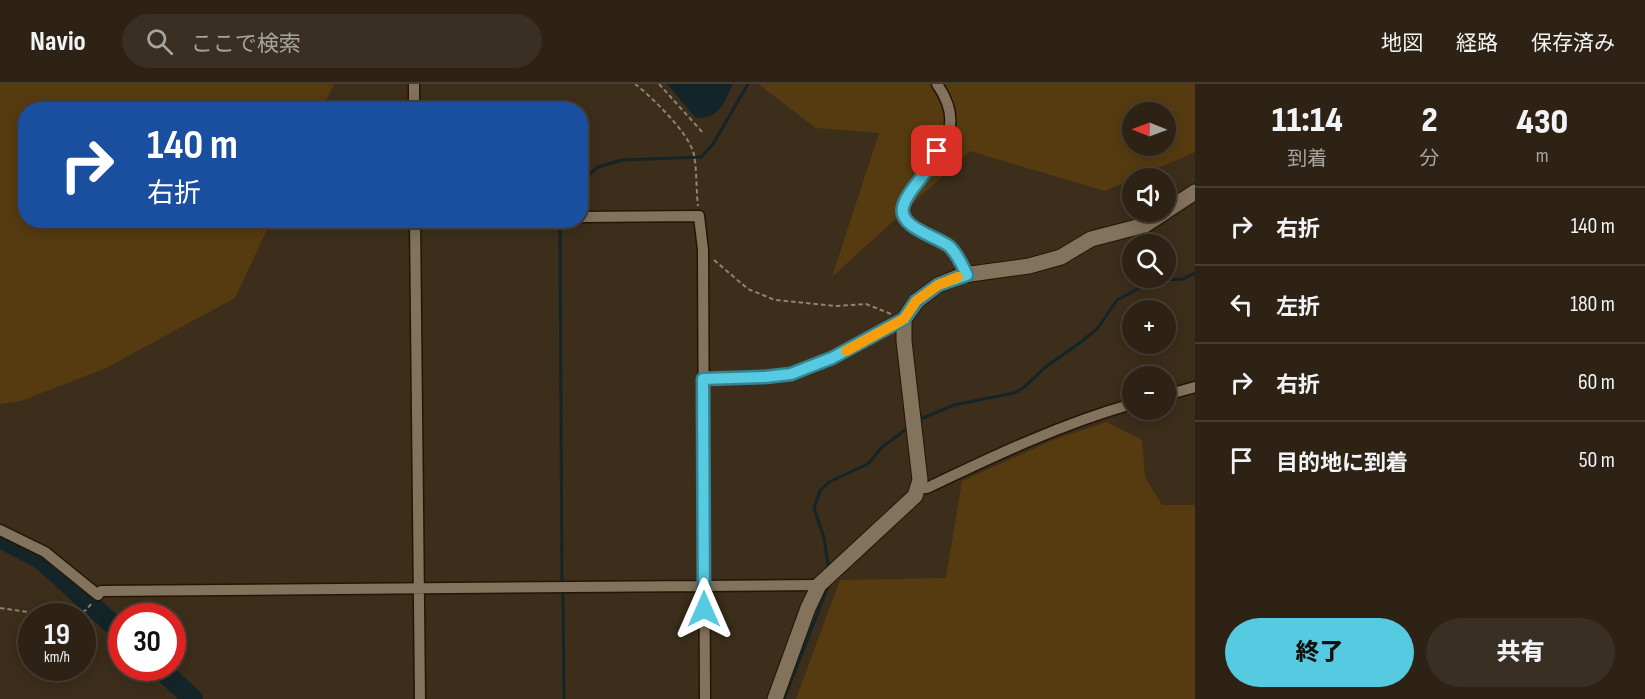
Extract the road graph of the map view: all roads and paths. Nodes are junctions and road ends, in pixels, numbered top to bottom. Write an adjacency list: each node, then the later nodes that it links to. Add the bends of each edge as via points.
1 (414, 84): 5 (street)
2 (635, 84): 9 (path, via 682,132 694,153)
3 (659, 84): 6 (path)
4 (938, 84): 14 (street, via 952,126 903,208 904,215 924,234 948,245)
5 (414, 102)
6 (704, 134)
7 (1195, 192): 8 (street)
8 (1176, 204)
9 (699, 216): 10 (street); 13 (street)
10 (588, 217)
11 (1149, 222): 14 (street, via 1091,239 1061,257)
12 (415, 228): 24 (street)
13 (703, 250): 15 (path, via 748,289 775,300 836,306 866,304); 16 (street)
14 (967, 275): 15 (street, via 938,285 916,301)
15 (904, 319): 16 (street, via 832,358 791,374); 20 (street)
16 (703, 379): 23 (street)
17 (1195, 387): 18 (street)
18 (1176, 392)
19 (1122, 407): 20 (street, via 1032,439 927,488)
20 (918, 488): 22 (street, via 915,496)
21 (0, 530): 24 (street, via 45,552 98,596 101,591)
22 (819, 585): 23 (street); 31 (street)
23 (704, 586): 24 (street); 30 (street)
24 (419, 589): 29 (street)
25 (96, 599): 26 (path)
26 (93, 603)
27 (0, 608): 28 (path)
28 (18, 611)
29 (420, 699)
30 (705, 699)
31 (775, 699)

